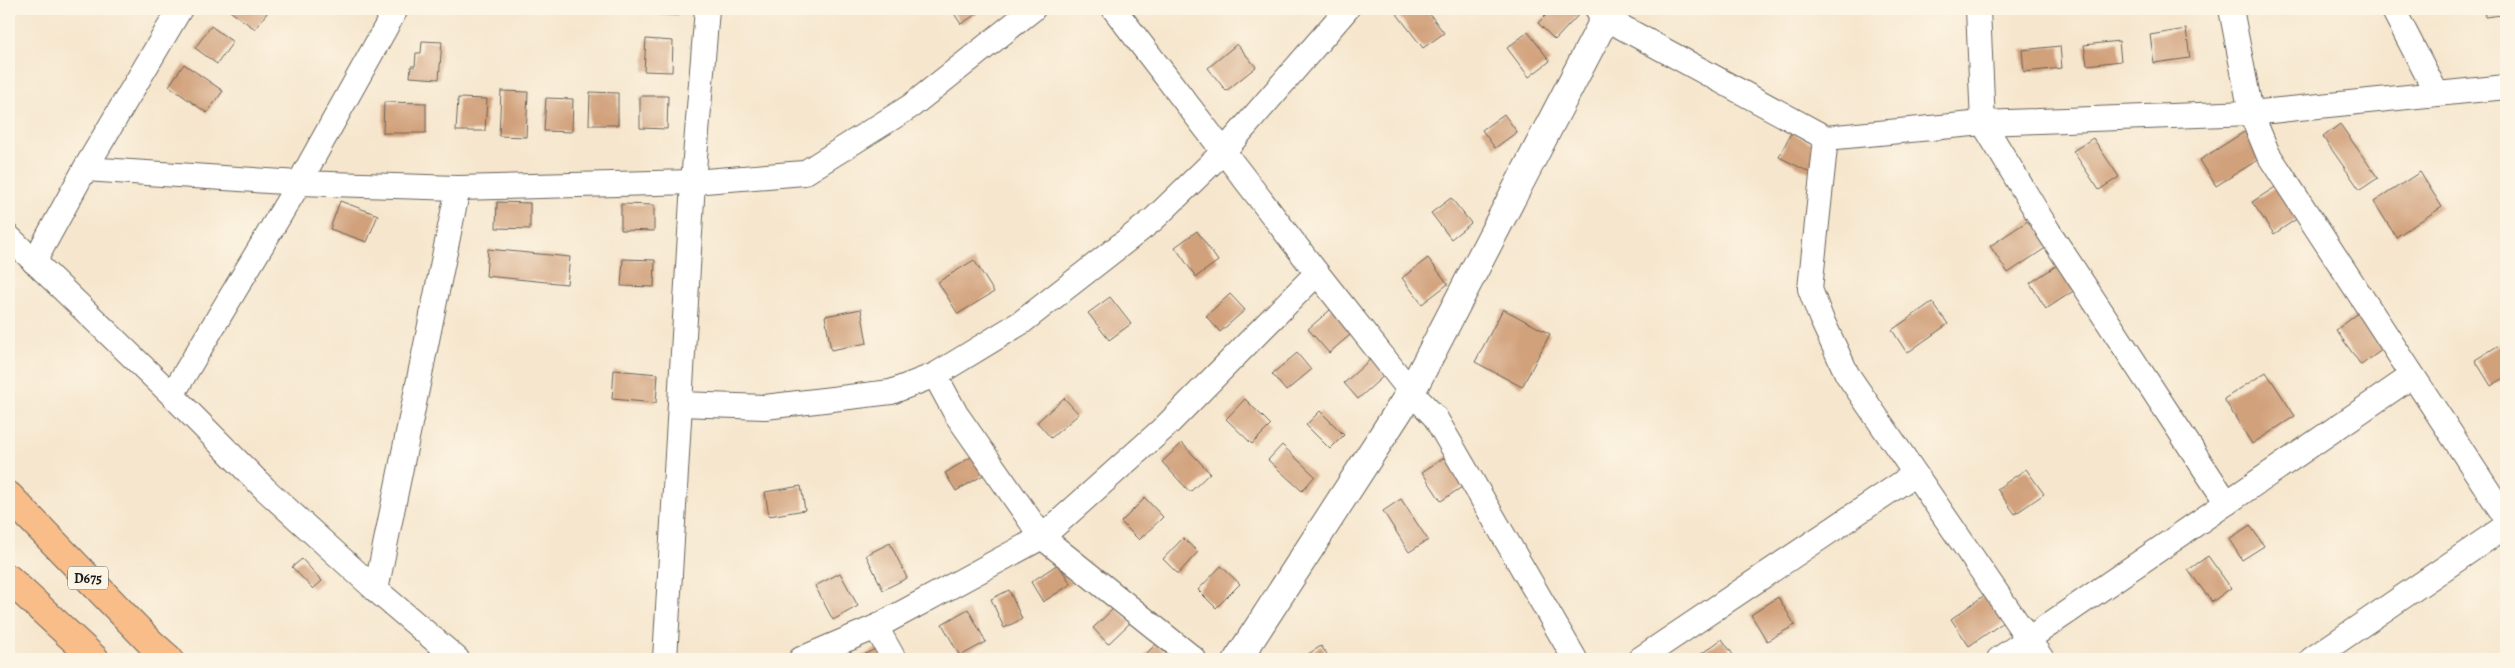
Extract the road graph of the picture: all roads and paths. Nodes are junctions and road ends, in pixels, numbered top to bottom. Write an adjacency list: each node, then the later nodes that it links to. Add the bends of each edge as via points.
1 (180, 9): 17 (street)
2 (396, 9): 19 (street)
3 (707, 9): 18 (street)
4 (1033, 9): 18 (street, via 911,106 804,173)
5 (1114, 9): 16 (street)
6 (1347, 9): 16 (street)
7 (1978, 9): 14 (street)
8 (2231, 9): 13 (street)
9 (2393, 9): 12 (street)
10 (1604, 12): 15 (street); 26 (street)
11 (2506, 87): 12 (street)
12 (2437, 94): 13 (street)
13 (2251, 112): 14 (street); 25 (street, via 2268,154)
14 (1983, 124): 15 (street); 31 (street, via 2049,232)
15 (1826, 138): 29 (street, via 1810,289 1847,374)
16 (1224, 151): 23 (street); 24 (street, via 1154,218 1022,322)
17 (85, 169): 19 (street); 22 (street)
18 (692, 182): 20 (street); 28 (street)
19 (299, 183): 20 (street); 27 (street)
20 (458, 188): 36 (street)
21 (9, 237): 22 (street)
22 (34, 262): 27 (street)
23 (1317, 273): 26 (street); 34 (street, via 1166,426)
24 (936, 375): 28 (street, via 891,392 784,405); 34 (street, via 956,414)
25 (2412, 376): 31 (street); 32 (street)
26 (1412, 392): 46 (street); 47 (street, via 1435,417 1461,458)
27 (172, 395): 36 (street, via 265,489)
28 (680, 404): 42 (street)
29 (1915, 474): 38 (street); 48 (street)
30 (9, 496): 40 (highway, D675)
31 (2227, 503): 38 (street)
32 (2506, 518)
33 (2506, 526): 51 (street)
34 (1042, 537): 37 (street); 45 (street)
35 (9, 579): 39 (highway)
36 (376, 590): 41 (street)
37 (876, 627): 43 (street); 44 (street)
38 (2028, 639): 49 (street); 50 (street)
39 (95, 659)
40 (169, 659)
41 (457, 659)
42 (665, 659)
43 (801, 659)
44 (894, 659)
45 (1194, 659)
46 (1238, 659)
47 (1575, 659)
48 (1640, 659)
49 (1999, 659)
50 (2042, 659)
51 (2312, 659)

